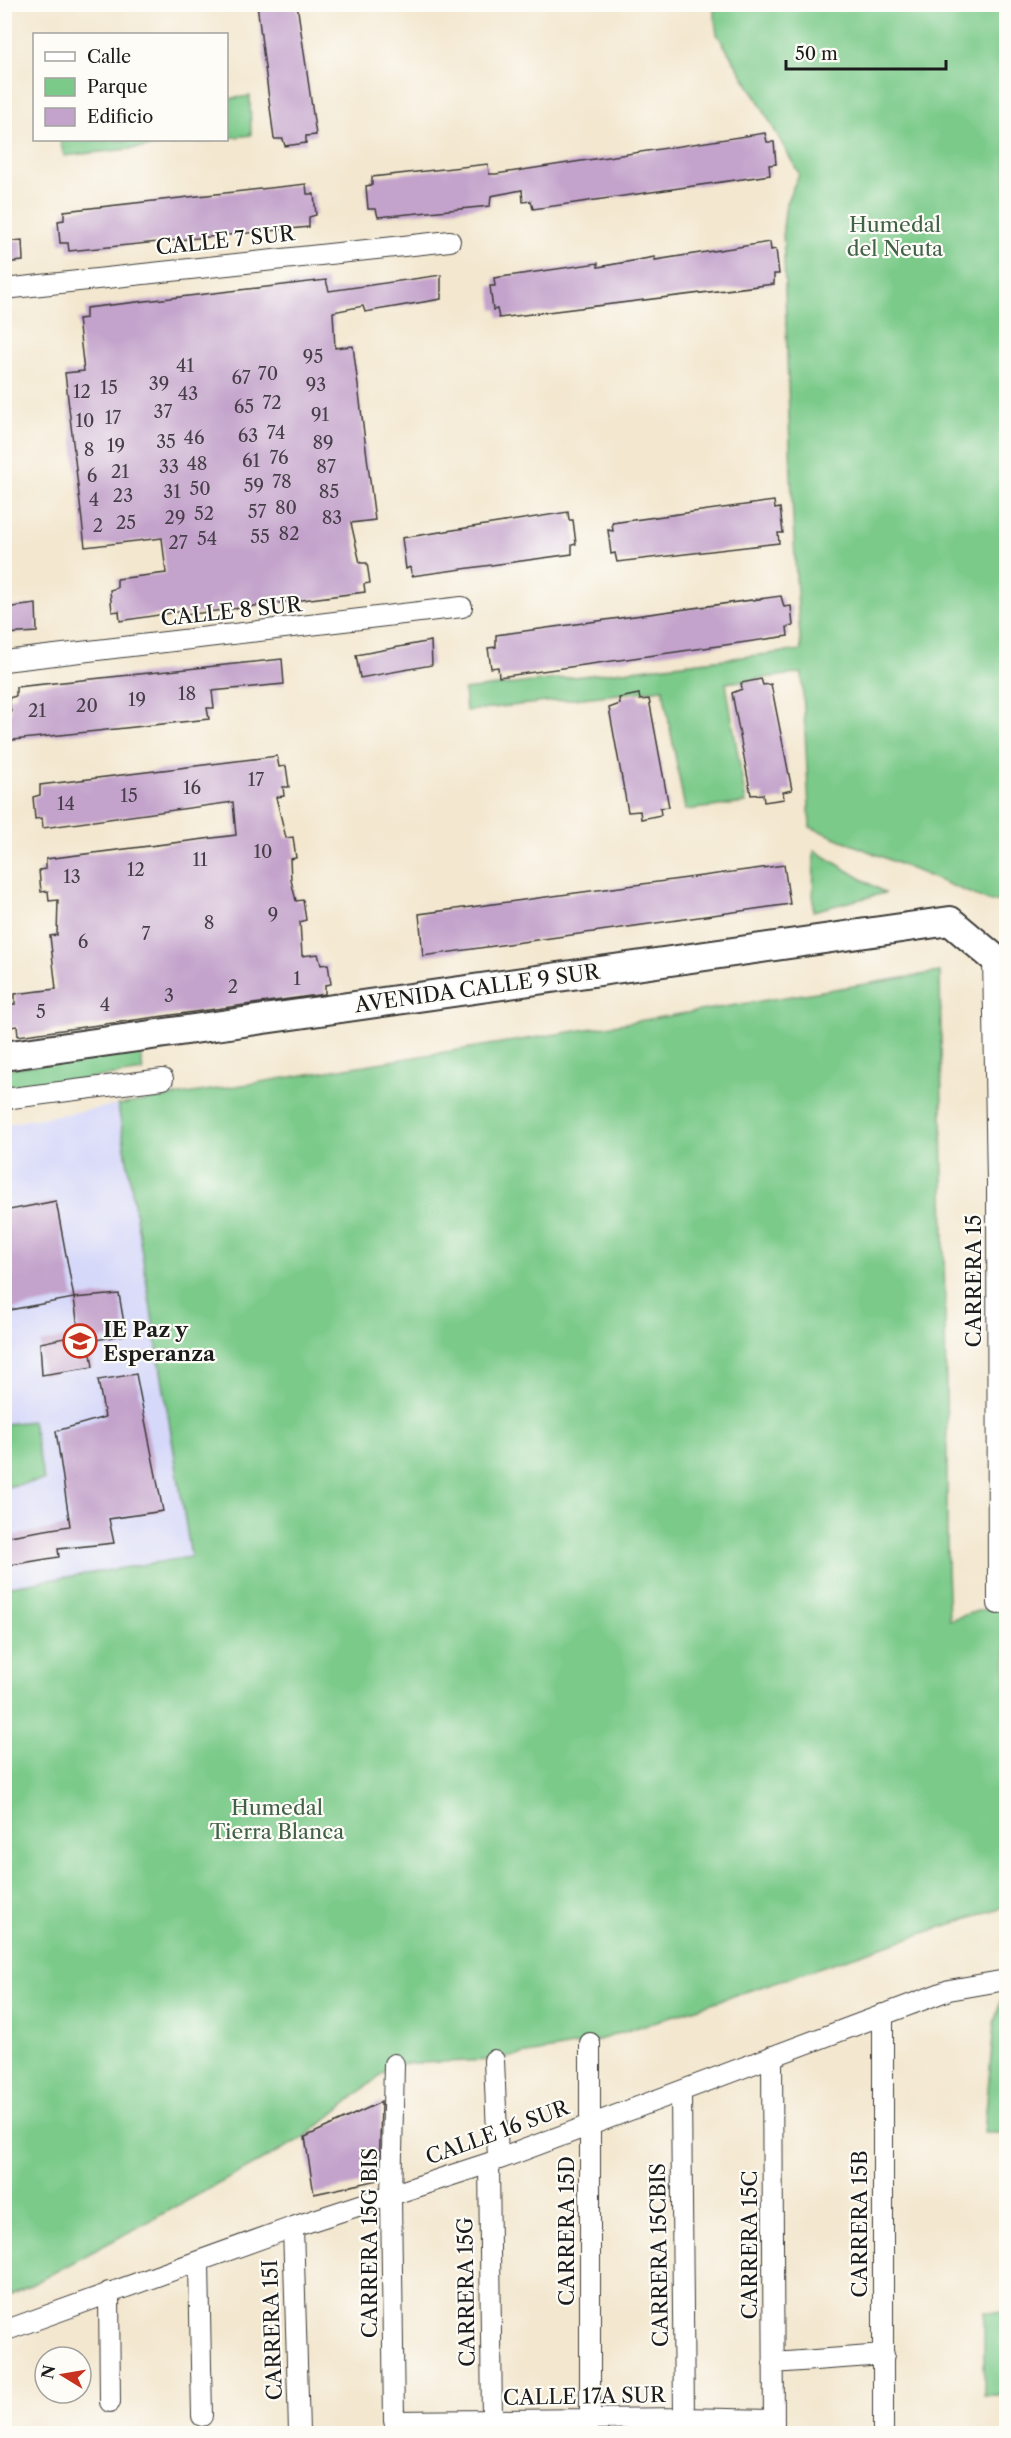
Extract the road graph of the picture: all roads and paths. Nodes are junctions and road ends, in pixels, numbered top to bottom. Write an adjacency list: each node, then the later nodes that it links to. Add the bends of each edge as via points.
1 (450, 241): 2 (street, CALLE 7 SUR)
2 (4, 288)
3 (462, 607): 4 (street, CALLE 8 SUR)
4 (4, 661)
5 (1000, 962): 6 (street, AVENIDA CALLE 9 SUR, via 950,921); 9 (street, CARRERA 15)
6 (4, 1056)
7 (162, 1078): 8 (street)
8 (4, 1099)
9 (1002, 1183): 10 (street, CARRERA 15)
10 (998, 1604)
11 (1006, 1980): 12 (street, CALLE 16 SUR, via 949,1990)
12 (883, 2014): 14 (street, CALLE 16 SUR); 25 (street, CARRERA 15B)
13 (590, 2043): 18 (street, CARRERA 15D)
14 (772, 2056): 17 (street, CALLE 16 SUR); 26 (street, CARRERA 15C)
15 (495, 2060): 19 (street, CARRERA 15G)
16 (394, 2064): 20 (street, CARRERA 15G BIS)
17 (681, 2092): 18 (street, CALLE 16 SUR); 29 (street, CARRERA 15CBIS)
18 (591, 2123): 19 (street, CALLE 16 SUR); 30 (street, CARRERA 15D)
19 (493, 2161): 20 (street, CALLE 16 SUR); 32 (street, CARRERA 15G)
20 (391, 2197): 21 (street, CALLE 16 SUR); 31 (street, CARRERA 15G BIS)
21 (293, 2227): 22 (street, CALLE 16 SUR); 35 (street, CARRERA 15I)
22 (199, 2263): 23 (street, CALLE 16 SUR); 28 (street)
23 (109, 2292): 24 (street, CALLE 16 SUR); 27 (street)
24 (4, 2331)
25 (884, 2355): 26 (street); 36 (street, CARRERA 15B)
26 (774, 2363): 34 (street, CARRERA 15C)
27 (110, 2402)
28 (201, 2416)
29 (684, 2418): 30 (street, CALLE 17A SUR); 34 (street, CALLE 17A SUR)
30 (590, 2419): 32 (street, CALLE 17A SUR)
31 (394, 2421): 33 (street, CALLE 17A SUR)
32 (492, 2421): 33 (street, CALLE 17A SUR)
33 (452, 2427)
34 (774, 2427)
35 (299, 2431)
36 (882, 2433)

